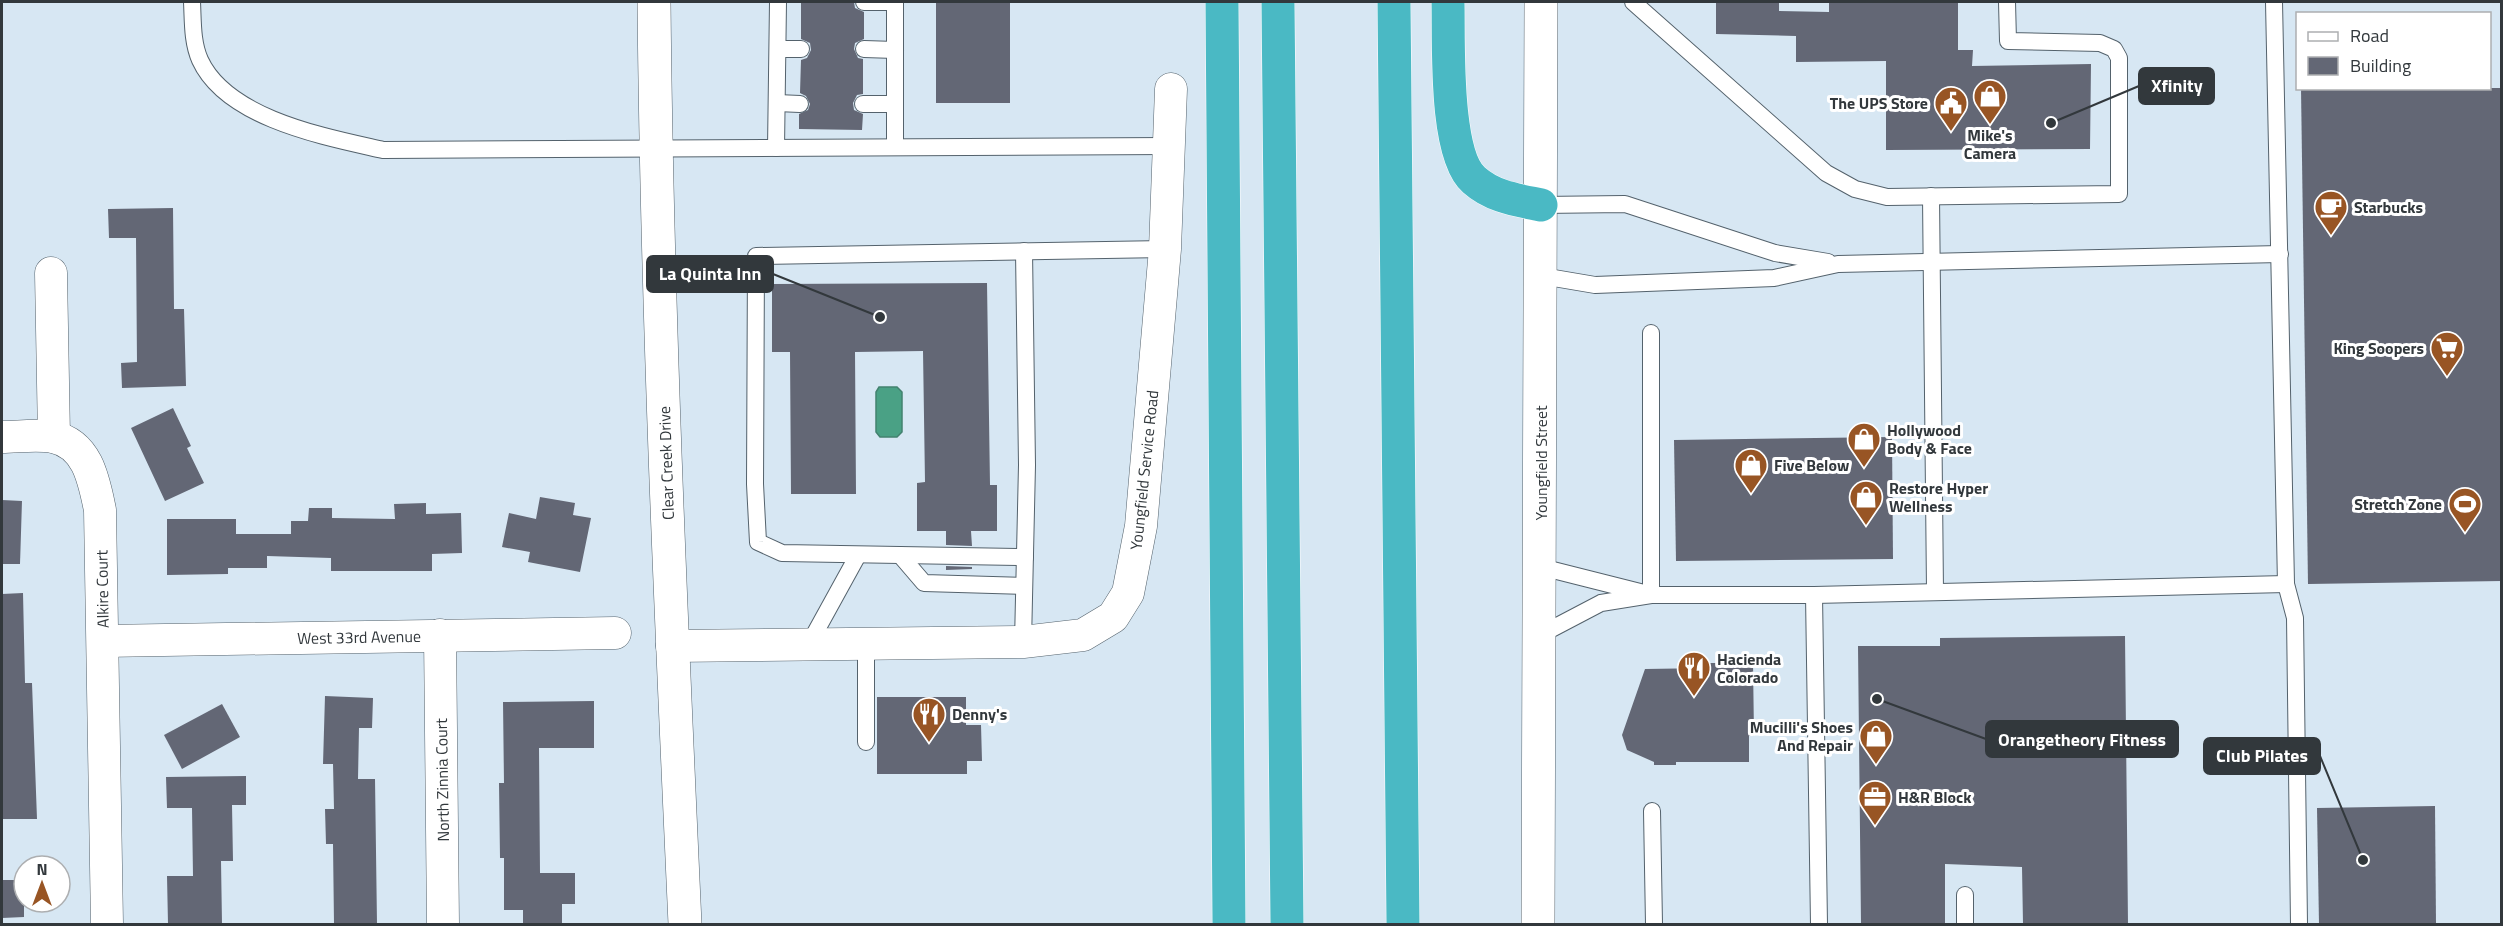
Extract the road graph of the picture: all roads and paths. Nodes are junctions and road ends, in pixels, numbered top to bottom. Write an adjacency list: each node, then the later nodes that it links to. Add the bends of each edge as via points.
1 (192, 2): 26 (lane, via 200,60 220,87 252,111 300,128 383,150)
2 (654, 2): 26 (main road, Clear Creek Drive)
3 (778, 2): 14 (lane)
4 (864, 2): 5 (lane)
5 (895, 2): 17 (lane)
6 (1222, 2): 62 (highway)
7 (1278, 2): 63 (highway)
8 (1394, 2): 64 (highway)
9 (1448, 2): 28 (highway, via 1452,124 1462,162 1472,178 1492,193)
10 (1541, 2): 28 (main road, Youngfield Street)
11 (1633, 2): 27 (lane, via 1826,172 1870,194)
12 (2007, 2): 27 (lane, via 2007,41 2100,43 2114,49 2118,58 2119,194)
13 (2274, 2): 31 (lane)
14 (778, 49): 15 (lane); 19 (lane)
15 (801, 49)
16 (864, 49): 17 (lane)
17 (895, 50): 22 (lane)
18 (1171, 89): 23 (street, Youngfield Service Road)
19 (777, 104): 20 (lane); 25 (lane)
20 (800, 104)
21 (863, 104): 22 (lane)
22 (895, 104): 24 (lane)
23 (1170, 146): 24 (lane); 29 (street, Youngfield Service Road)
24 (895, 147): 25 (lane)
25 (776, 148): 26 (lane)
26 (655, 149): 55 (main road, Clear Creek Drive)
27 (1931, 196): 32 (lane)
28 (1541, 205): 33 (lane, via 1625,204 1775,254); 35 (main road, Youngfield Street)
29 (1165, 249): 30 (lane); 52 (street, Youngfield Service Road, via 1141,526 1128,593 1113,617 1083,635)
30 (1024, 251): 39 (lane, via 756,256 754,484 758,542 782,553); 41 (lane, via 1028,465)
31 (2280, 254): 32 (lane); 43 (lane)
32 (1933, 262): 33 (lane); 45 (lane)
33 (1838, 264): 35 (lane, via 1774,278 1595,285)
34 (51, 273): 38 (street)
35 (1542, 276): 42 (main road, Youngfield Street)
36 (1651, 333): 46 (lane)
37 (2, 437): 38 (street)
38 (54, 437): 51 (street, Alkire Court, via 86,459 95,485 100,510)
39 (858, 555): 40 (lane); 54 (lane)
40 (900, 555): 41 (lane); 44 (lane, via 924,583)
41 (1025, 557): 44 (lane)
42 (1541, 567): 46 (lane); 50 (main road, Youngfield Street)
43 (2286, 584): 45 (lane); 69 (lane, via 2295,618)
44 (1024, 586): 52 (lane)
45 (1935, 591): 47 (lane)
46 (1651, 595): 47 (lane); 50 (lane, via 1601,603)
47 (1814, 595): 67 (lane)
48 (615, 633): 49 (street, West 33rd Avenue)
49 (440, 635): 51 (street, West 33rd Avenue); 60 (street, North Zinnia Court)
50 (1540, 635): 65 (main road, Youngfield Street)
51 (103, 641): 59 (street, Alkire Court)
52 (1023, 642): 53 (street, Youngfield Service Road)
53 (866, 644): 54 (street, Youngfield Service Road); 56 (lane)
54 (809, 645): 55 (street, Youngfield Service Road)
55 (672, 646): 61 (main road, Clear Creek Drive)
56 (866, 742)
57 (1652, 811): 66 (lane)
58 (1965, 895): 68 (lane)
59 (107, 924)
60 (444, 924)
61 (685, 924)
62 (1229, 924)
63 (1287, 924)
64 (1403, 924)
65 (1538, 924)
66 (1654, 924)
67 (1819, 924)
68 (1965, 924)
69 (2299, 924)

